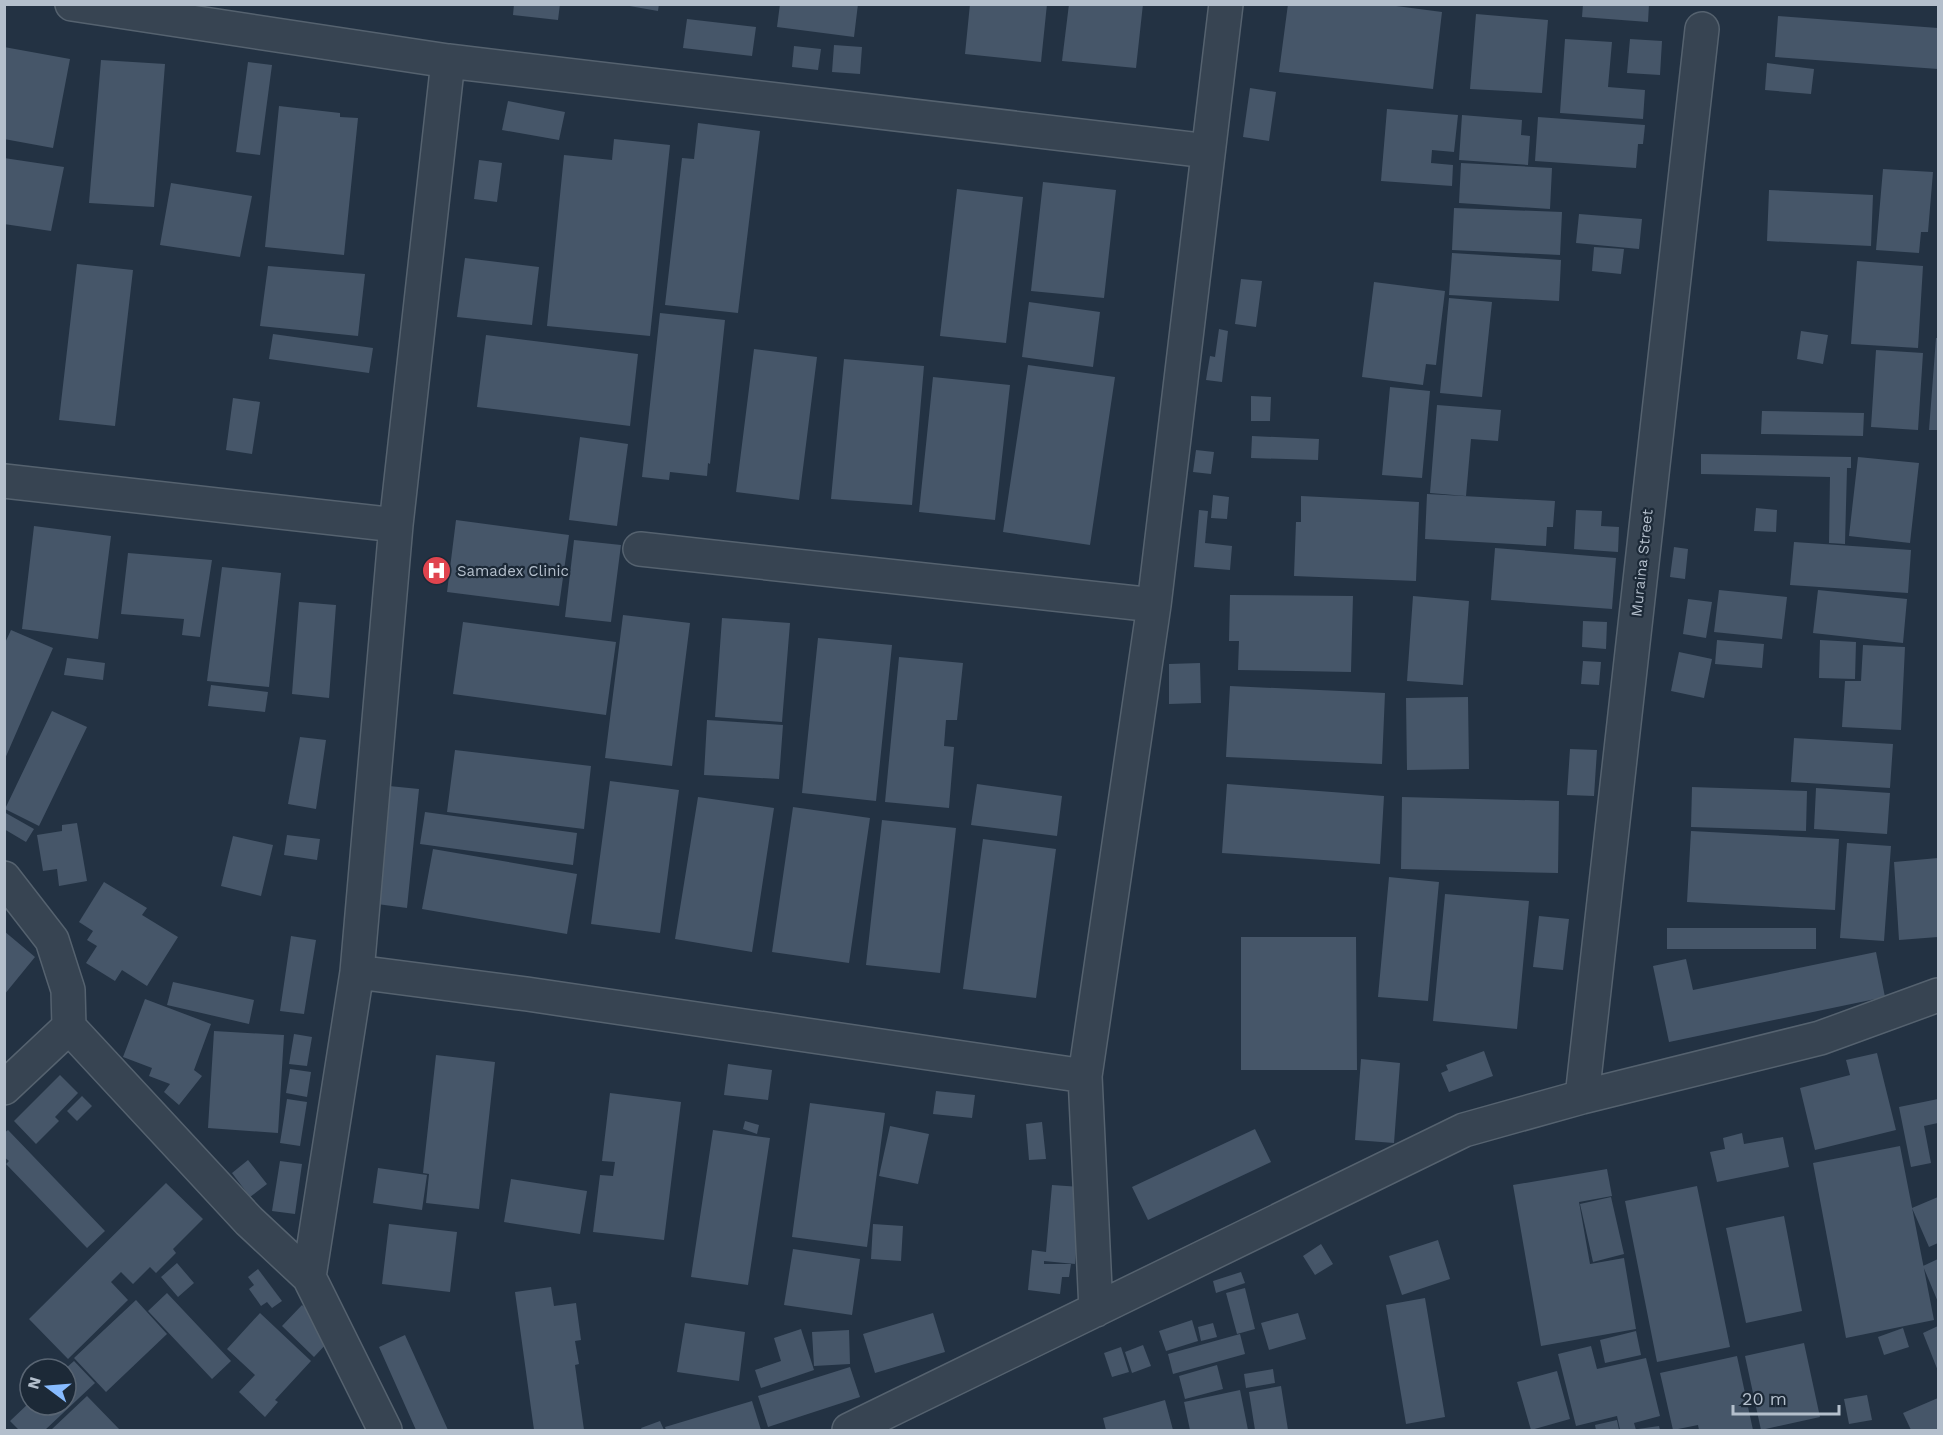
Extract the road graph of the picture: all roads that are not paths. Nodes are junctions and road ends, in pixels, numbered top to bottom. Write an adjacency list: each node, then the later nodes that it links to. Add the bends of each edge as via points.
1 (72, 4): 4 (street)
2 (1226, 4): 5 (street)
3 (1702, 29): 16 (street, Muraina Street)
4 (448, 61): 5 (street); 7 (street)
5 (1208, 151): 9 (street)
6 (4, 481): 7 (street)
7 (396, 525): 11 (street)
8 (640, 549): 9 (street)
9 (1154, 605): 14 (street)
10 (4, 878): 13 (street, via 52,940 68,990)
11 (357, 972): 14 (street); 17 (street)
12 (1938, 995): 16 (street, via 1820,1038)
13 (69, 1027): 15 (street); 17 (street, via 249,1221)
14 (1085, 1076): 18 (street)
15 (4, 1088)
16 (1582, 1097): 18 (street, via 1464,1130)
17 (309, 1276): 19 (street)
18 (1096, 1310): 20 (street)
19 (385, 1431)
20 (849, 1431)

